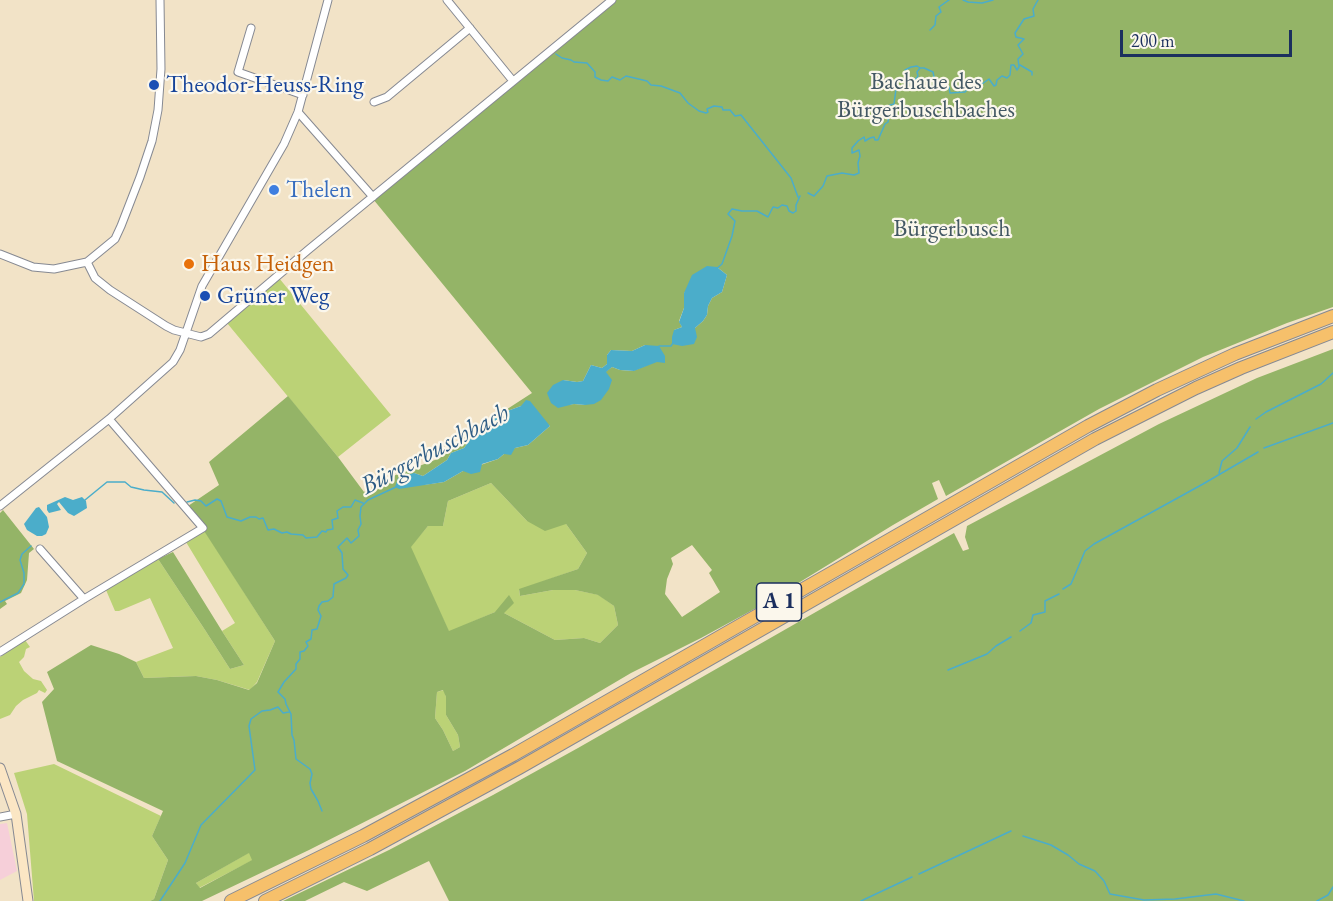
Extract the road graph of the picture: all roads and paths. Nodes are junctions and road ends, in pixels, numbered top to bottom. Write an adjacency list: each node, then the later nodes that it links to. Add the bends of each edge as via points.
1 (160, 0): 13 (street, via 160,83 152,141 122,226 115,239)
2 (328, 0): 8 (street)
3 (447, 0): 6 (street)
4 (612, 0): 7 (street)
5 (251, 28): 8 (street, via 238,72)
6 (470, 28): 7 (street); 9 (street, via 387,97)
7 (513, 81): 11 (street)
8 (303, 95): 10 (street)
9 (374, 102)
10 (298, 112): 11 (street); 16 (street, via 284,144 202,286)
11 (373, 197): 16 (street, via 209,334)
12 (0, 254): 13 (street, via 33,267 54,269)
13 (87, 262): 16 (street, via 94,278 110,290 166,326)
14 (1333, 316): 26 (highway, A 1, via 1235,354 1088,426 513,755)
15 (1333, 332): 27 (highway, A 1, via 1214,380 1104,434 519,768)
16 (186, 334): 17 (street, via 173,362)
17 (110, 419): 18 (street); 20 (street, via 203,528)
18 (0, 506)
19 (40, 549): 20 (street)
20 (84, 599): 21 (street)
21 (0, 652)
22 (0, 768): 23 (main road)
23 (16, 814): 24 (street); 25 (main road)
24 (0, 817)
25 (28, 901)
26 (231, 901)
27 (265, 901)

